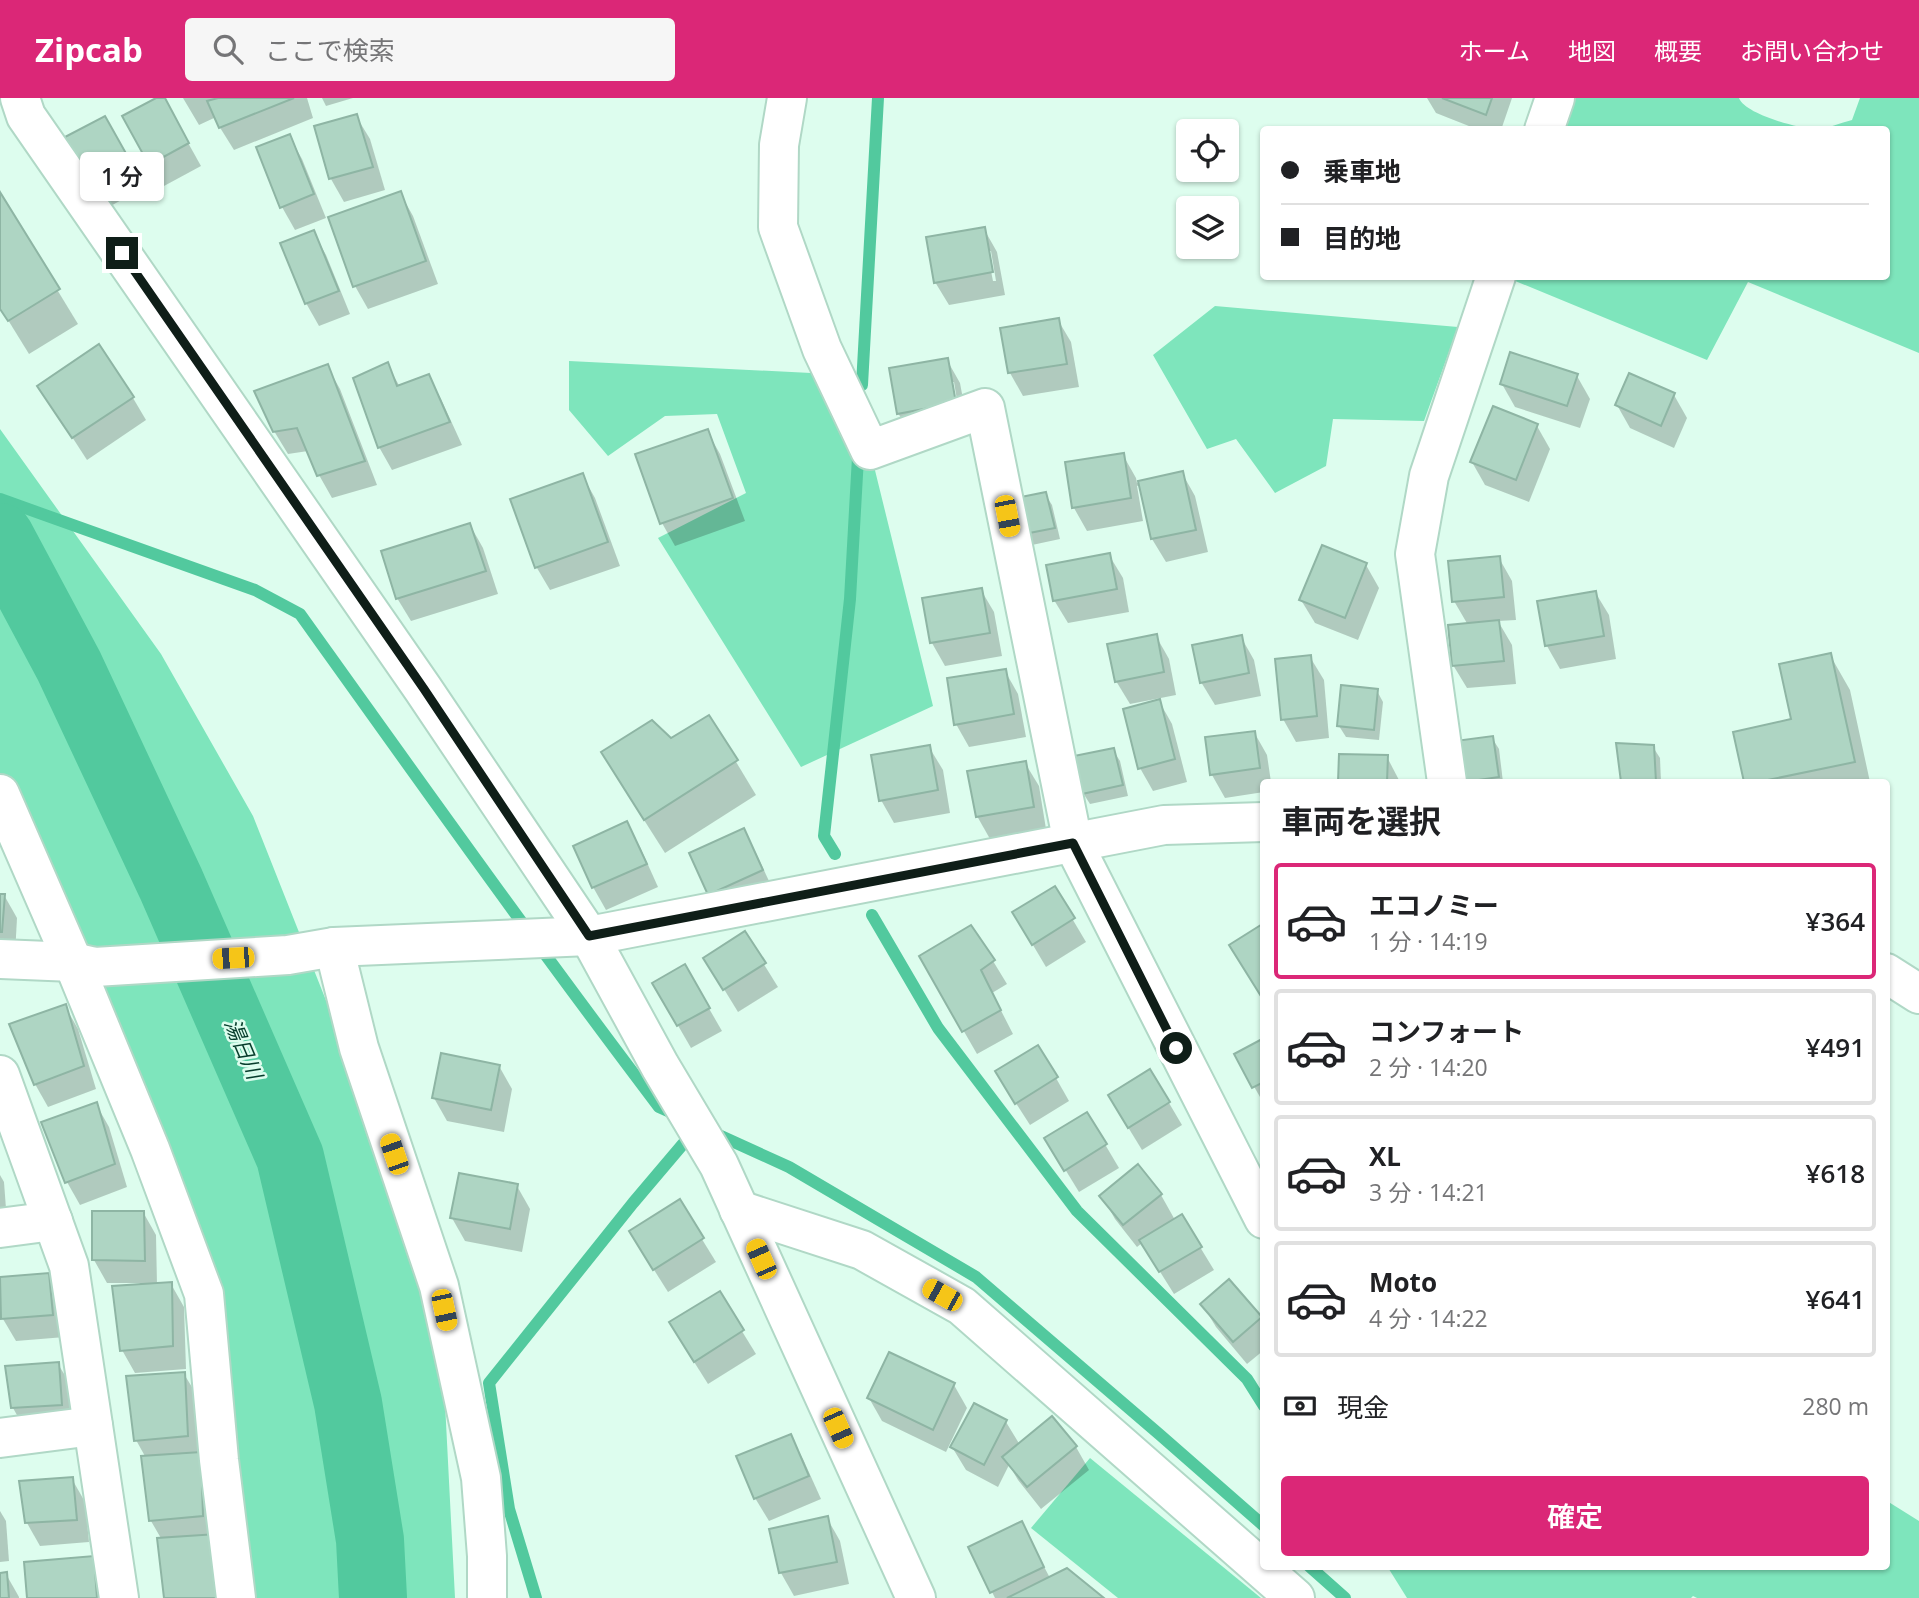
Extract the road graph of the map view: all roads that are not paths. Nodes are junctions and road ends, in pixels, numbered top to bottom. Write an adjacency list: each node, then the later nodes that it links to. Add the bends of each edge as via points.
1 (20, 98): 10 (street, via 26,116 424,689)
2 (787, 98): 9 (street, via 779,145 778,227 822,349 870,450 985,408)
3 (1555, 98): 4 (street)
4 (1545, 126)
5 (1495, 280): 6 (street, via 1429,476 1415,554)
6 (1447, 779)
7 (0, 794): 13 (street)
8 (1260, 822): 9 (street, via 1164,825)
9 (1073, 843): 10 (street); 18 (street)
10 (575, 937): 11 (street); 17 (street, via 660,1066 719,1165)
11 (334, 947): 13 (street, via 288,955); 27 (street, via 359,1048 439,1286 481,1478)
12 (0, 959): 13 (street)
13 (84, 965): 26 (street, via 204,1294)
14 (1890, 976): 15 (street)
15 (1919, 994)
16 (0, 1075): 19 (street)
17 (739, 1210): 23 (street, via 862,1250 962,1306); 28 (street)
18 (1260, 1211)
19 (53, 1221): 20 (street); 21 (street, via 69,1266)
20 (0, 1228)
21 (93, 1426): 22 (street); 25 (street)
22 (0, 1438)
23 (1260, 1567)
24 (1264, 1570): 29 (street)
25 (119, 1598)
26 (236, 1598)
27 (487, 1598)
28 (916, 1598)
29 (1296, 1598)

